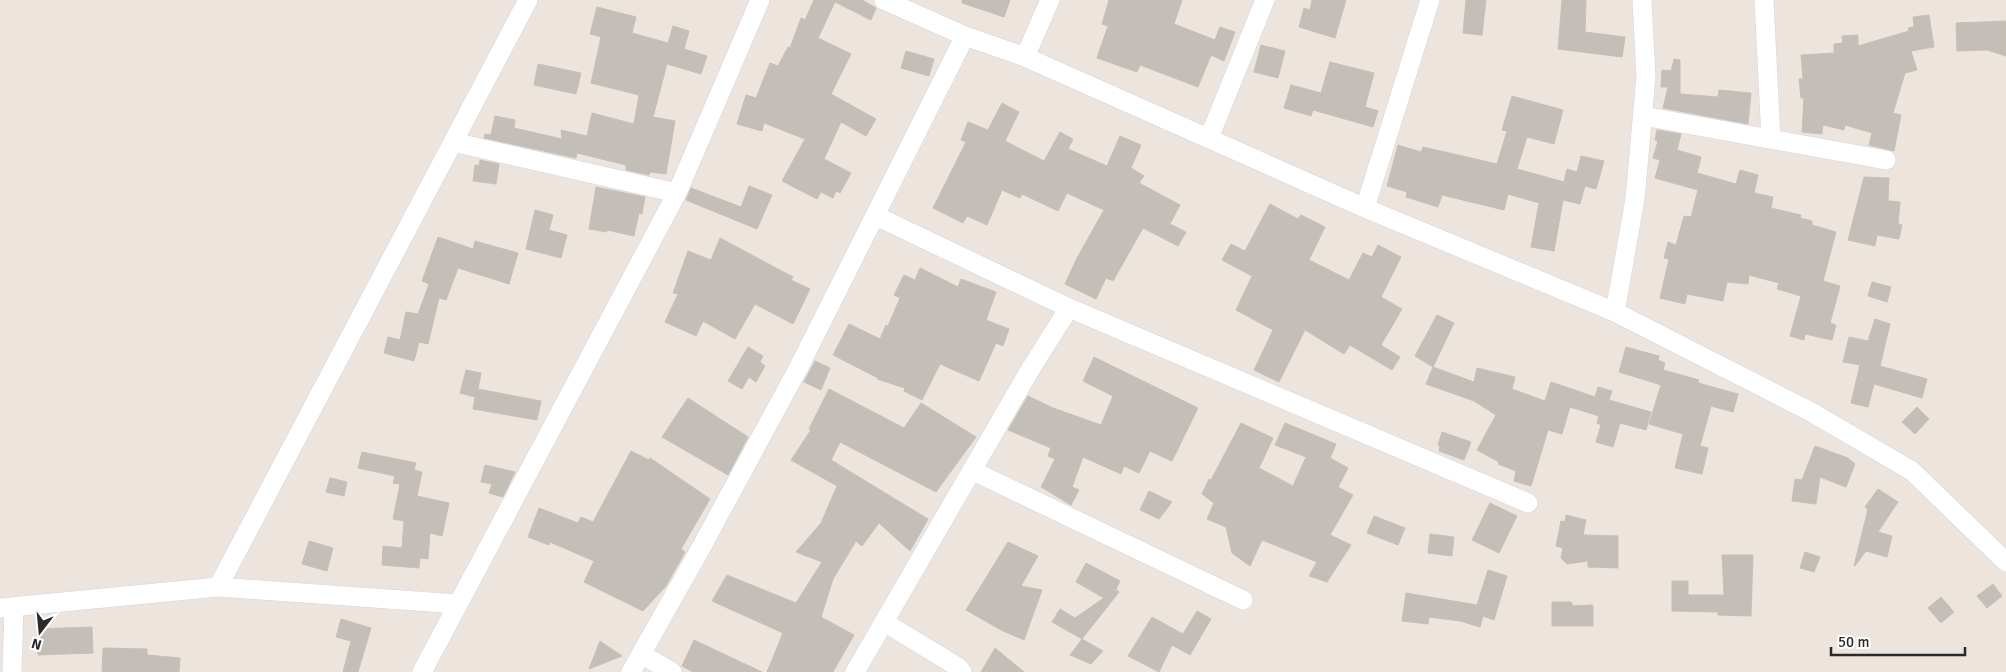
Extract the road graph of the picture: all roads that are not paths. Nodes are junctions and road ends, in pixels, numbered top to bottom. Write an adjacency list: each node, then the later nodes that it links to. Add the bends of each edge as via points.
1 (528, 0): 14 (street)
2 (760, 0): 16 (street)
3 (884, 0): 9 (street)
4 (1050, 0): 10 (street)
5 (1265, 0): 12 (street)
6 (1430, 0): 17 (street)
7 (1642, 0): 11 (street, via 1646,76)
8 (1764, 0): 13 (street)
9 (965, 36): 10 (street); 18 (street)
10 (1024, 57): 12 (street)
11 (1643, 116): 13 (street); 20 (street, via 1636,199)
12 (1209, 138): 17 (street)
13 (1771, 139): 15 (street)
14 (453, 142): 16 (street); 24 (street)
15 (1886, 160)
16 (677, 193): 26 (street)
17 (1365, 208): 20 (street)
18 (876, 216): 19 (street); 29 (street, via 799,367)
19 (1069, 308): 21 (street); 22 (street)
20 (1616, 312): 23 (street, via 1813,413 1912,471)
21 (973, 470): 25 (street); 28 (street)
22 (1528, 504)
23 (2006, 562)
24 (218, 586): 26 (street); 27 (street)
25 (1243, 600)
26 (458, 604): 31 (street)
27 (7, 607): 30 (street)
28 (884, 622): 34 (street); 35 (street)
29 (640, 654): 32 (street); 33 (street)
30 (12, 672)
31 (422, 672)
32 (630, 672)
33 (672, 672)
34 (855, 672)
35 (962, 672)

